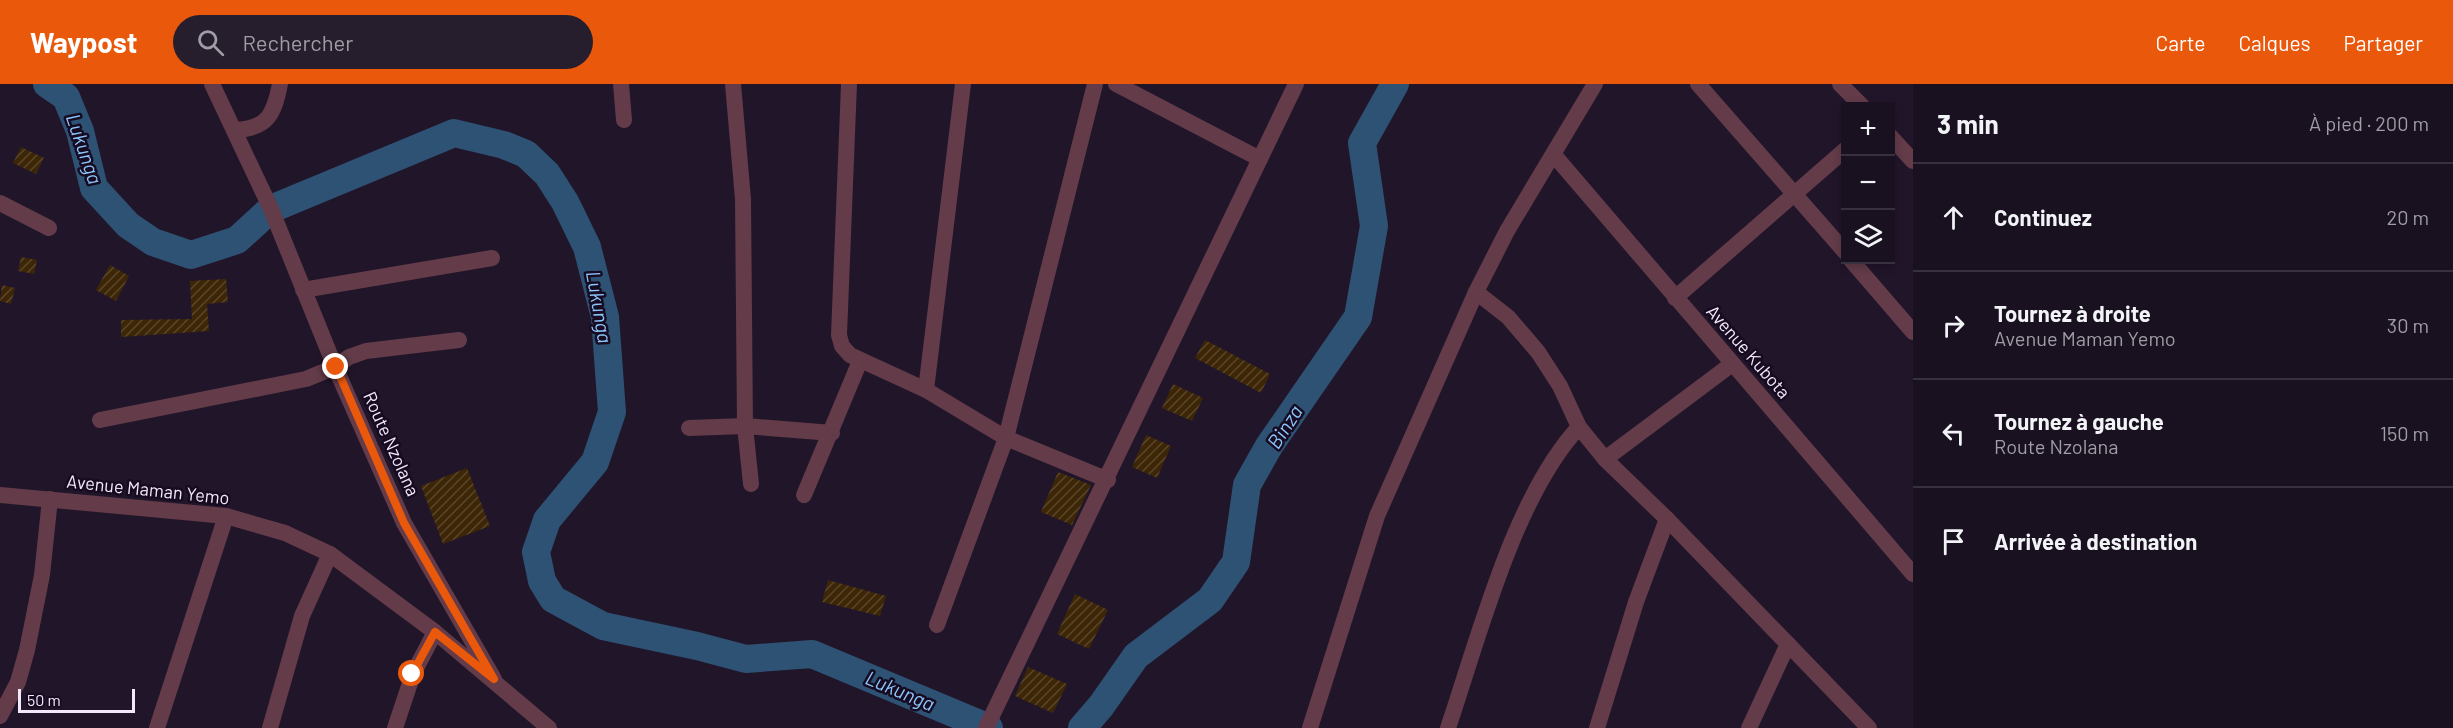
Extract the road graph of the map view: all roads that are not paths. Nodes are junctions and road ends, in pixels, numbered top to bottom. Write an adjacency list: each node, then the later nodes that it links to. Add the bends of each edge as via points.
1 (212, 84): 15 (street, Route Nzolana)
2 (280, 84): 15 (street, via 276,106 268,120 248,130)
3 (621, 84): 14 (street)
4 (734, 84): 37 (street, via 743,200)
5 (849, 84): 32 (street, via 839,335 842,346)
6 (963, 84): 35 (street)
7 (1095, 84): 41 (street)
8 (1116, 84): 19 (street)
9 (1296, 84): 19 (street)
10 (1595, 84): 18 (street)
11 (1698, 84): 21 (street)
12 (1840, 84): 13 (street)
13 (1858, 102)
14 (624, 120)
15 (234, 130): 27 (street, Route Nzolana)
16 (1901, 142): 20 (street)
17 (1841, 152): 21 (street)
18 (1554, 155): 28 (street); 29 (street, Avenue Kubota)
19 (1260, 159): 43 (street)
20 (1913, 161)
21 (1795, 194): 24 (street); 29 (street)
22 (0, 202): 23 (street)
23 (49, 228)
24 (1841, 248)
25 (492, 258): 27 (street)
26 (1854, 264): 30 (street)
27 (303, 290): 34 (street, Route Nzolana)
28 (1476, 292): 38 (street, via 1508,317 1538,352); 62 (street, via 1377,516)
29 (1675, 298): 33 (street, Avenue Kubota)
30 (1913, 332)
31 (459, 340): 34 (street, via 366,351)
32 (860, 361): 35 (street); 40 (street)
33 (1732, 364): 42 (street); 51 (street, Avenue Kubota)
34 (336, 367): 36 (street, via 306,379); 55 (street, Route Nzolana, via 404,523)
35 (926, 390): 41 (street)
36 (100, 420)
37 (744, 426): 39 (street); 40 (street); 44 (street)
38 (1579, 427): 42 (street); 63 (street, via 1545,472 1509,550)
39 (689, 428)
40 (832, 433): 46 (street)
41 (1006, 438): 43 (street); 52 (street)
42 (1605, 459): 49 (street)
43 (1108, 480): 57 (street)
44 (751, 484)
45 (0, 495): 47 (street, Avenue Maman Yemo)
46 (804, 495)
47 (50, 500): 48 (street, Avenue Maman Yemo); 56 (street, via 42,575 27,650 18,682)
48 (226, 516): 50 (street, Avenue Maman Yemo, via 285,533); 58 (street)
49 (1668, 519): 54 (street); 64 (street, via 1636,602)
50 (330, 554): 53 (street, Avenue Maman Yemo); 59 (street, via 302,616)
51 (1913, 574)
52 (937, 625)
53 (435, 632): 55 (street, Avenue Maman Yemo); 60 (street, via 412,674)
54 (1788, 644): 65 (street); 66 (street)
55 (494, 679): 61 (street, Avenue Maman Yemo)
56 (0, 716)
57 (989, 721)
58 (158, 728)
59 (270, 728)
60 (395, 728)
61 (549, 728)
62 (1310, 728)
63 (1448, 728)
64 (1597, 728)
65 (1749, 728)
66 (1869, 728)

